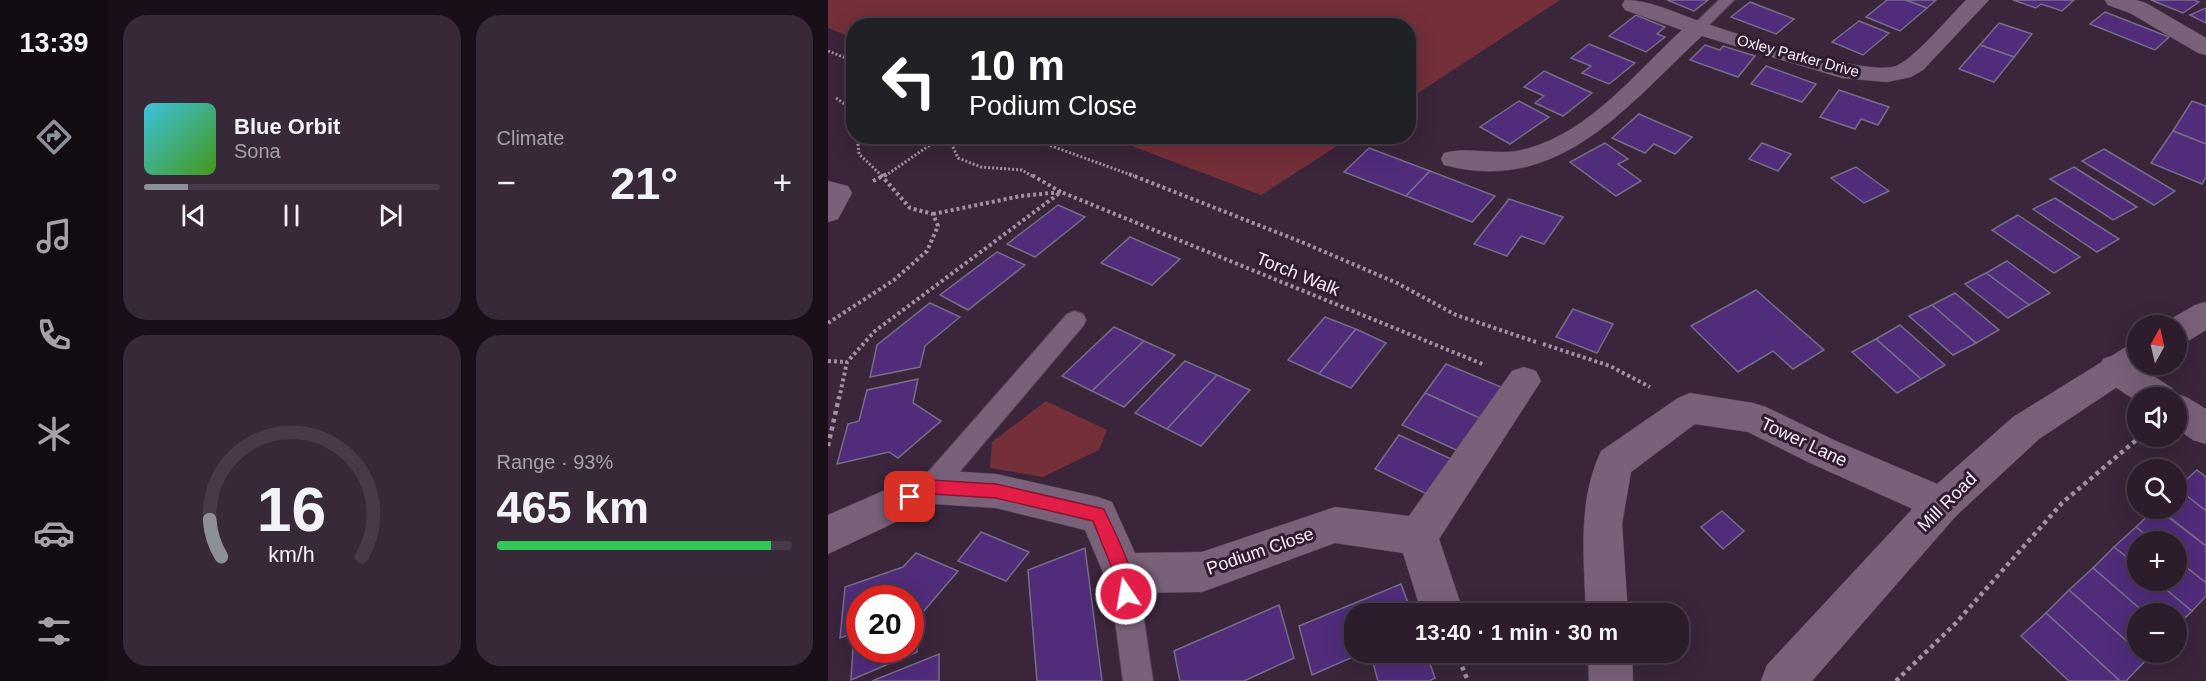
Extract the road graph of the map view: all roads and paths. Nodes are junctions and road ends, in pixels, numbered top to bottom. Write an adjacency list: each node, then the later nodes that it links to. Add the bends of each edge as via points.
1 (1727, 0): 5 (lane)
2 (1978, 0): 5 (street, Oxley Parker Drive, via 1915,65 1887,75 1842,71)
3 (2116, 0): 6 (street, via 2139,8)
4 (1633, 5): 5 (street, Oxley Parker Drive)
5 (1698, 28): 15 (street, via 1631,93 1565,144 1535,157 1503,162)
6 (2206, 48)
7 (828, 51): 8 (path)
8 (846, 59)
9 (836, 98): 10 (path)
10 (846, 105)
11 (858, 144): 16 (path, via 859,154)
12 (931, 144): 16 (path)
13 (952, 144): 18 (path, Torch Walk, via 958,158 981,167 1022,170)
14 (1046, 144): 30 (path, via 1304,243 1397,283 1456,315 1610,366)
15 (1454, 159)
16 (883, 177): 20 (path, via 910,207)
17 (828, 190): 19 (street, via 838,193)
18 (1061, 192): 20 (path, via 1020,196); 26 (path, via 874,331); 28 (path, Torch Walk)
19 (828, 212)
20 (933, 214): 23 (path, via 938,226 927,251 894,280)
21 (2206, 314): 24 (street)
22 (1075, 320): 35 (lane)
23 (828, 323)
24 (2187, 325)
25 (828, 361): 26 (path)
26 (847, 362): 33 (path)
27 (2126, 362): 29 (street); 36 (street, Mill Road, via 2026,428)
28 (1524, 381): 38 (street)
29 (2150, 387)
30 (1690, 408): 36 (street, Tower Lane, via 1754,418); 41 (street, via 1614,463 1602,524)
31 (2187, 416): 32 (street)
32 (2206, 429)
33 (828, 446)
34 (2128, 447): 48 (path, via 2062,503 1956,623)
35 (931, 487): 37 (street); 39 (street, via 996,491 1098,514)
36 (1942, 504): 47 (street, Mill Road)
37 (828, 535)
38 (1418, 536): 39 (street, Podium Close, via 1335,525 1202,572); 40 (street)
39 (1123, 573): 44 (lane)
40 (1439, 603)
41 (1606, 603)
42 (1461, 663): 45 (path)
43 (1610, 663): 46 (street)
44 (1138, 681)
45 (1468, 681)
46 (1611, 681)
47 (1783, 681)
48 (1896, 681)

